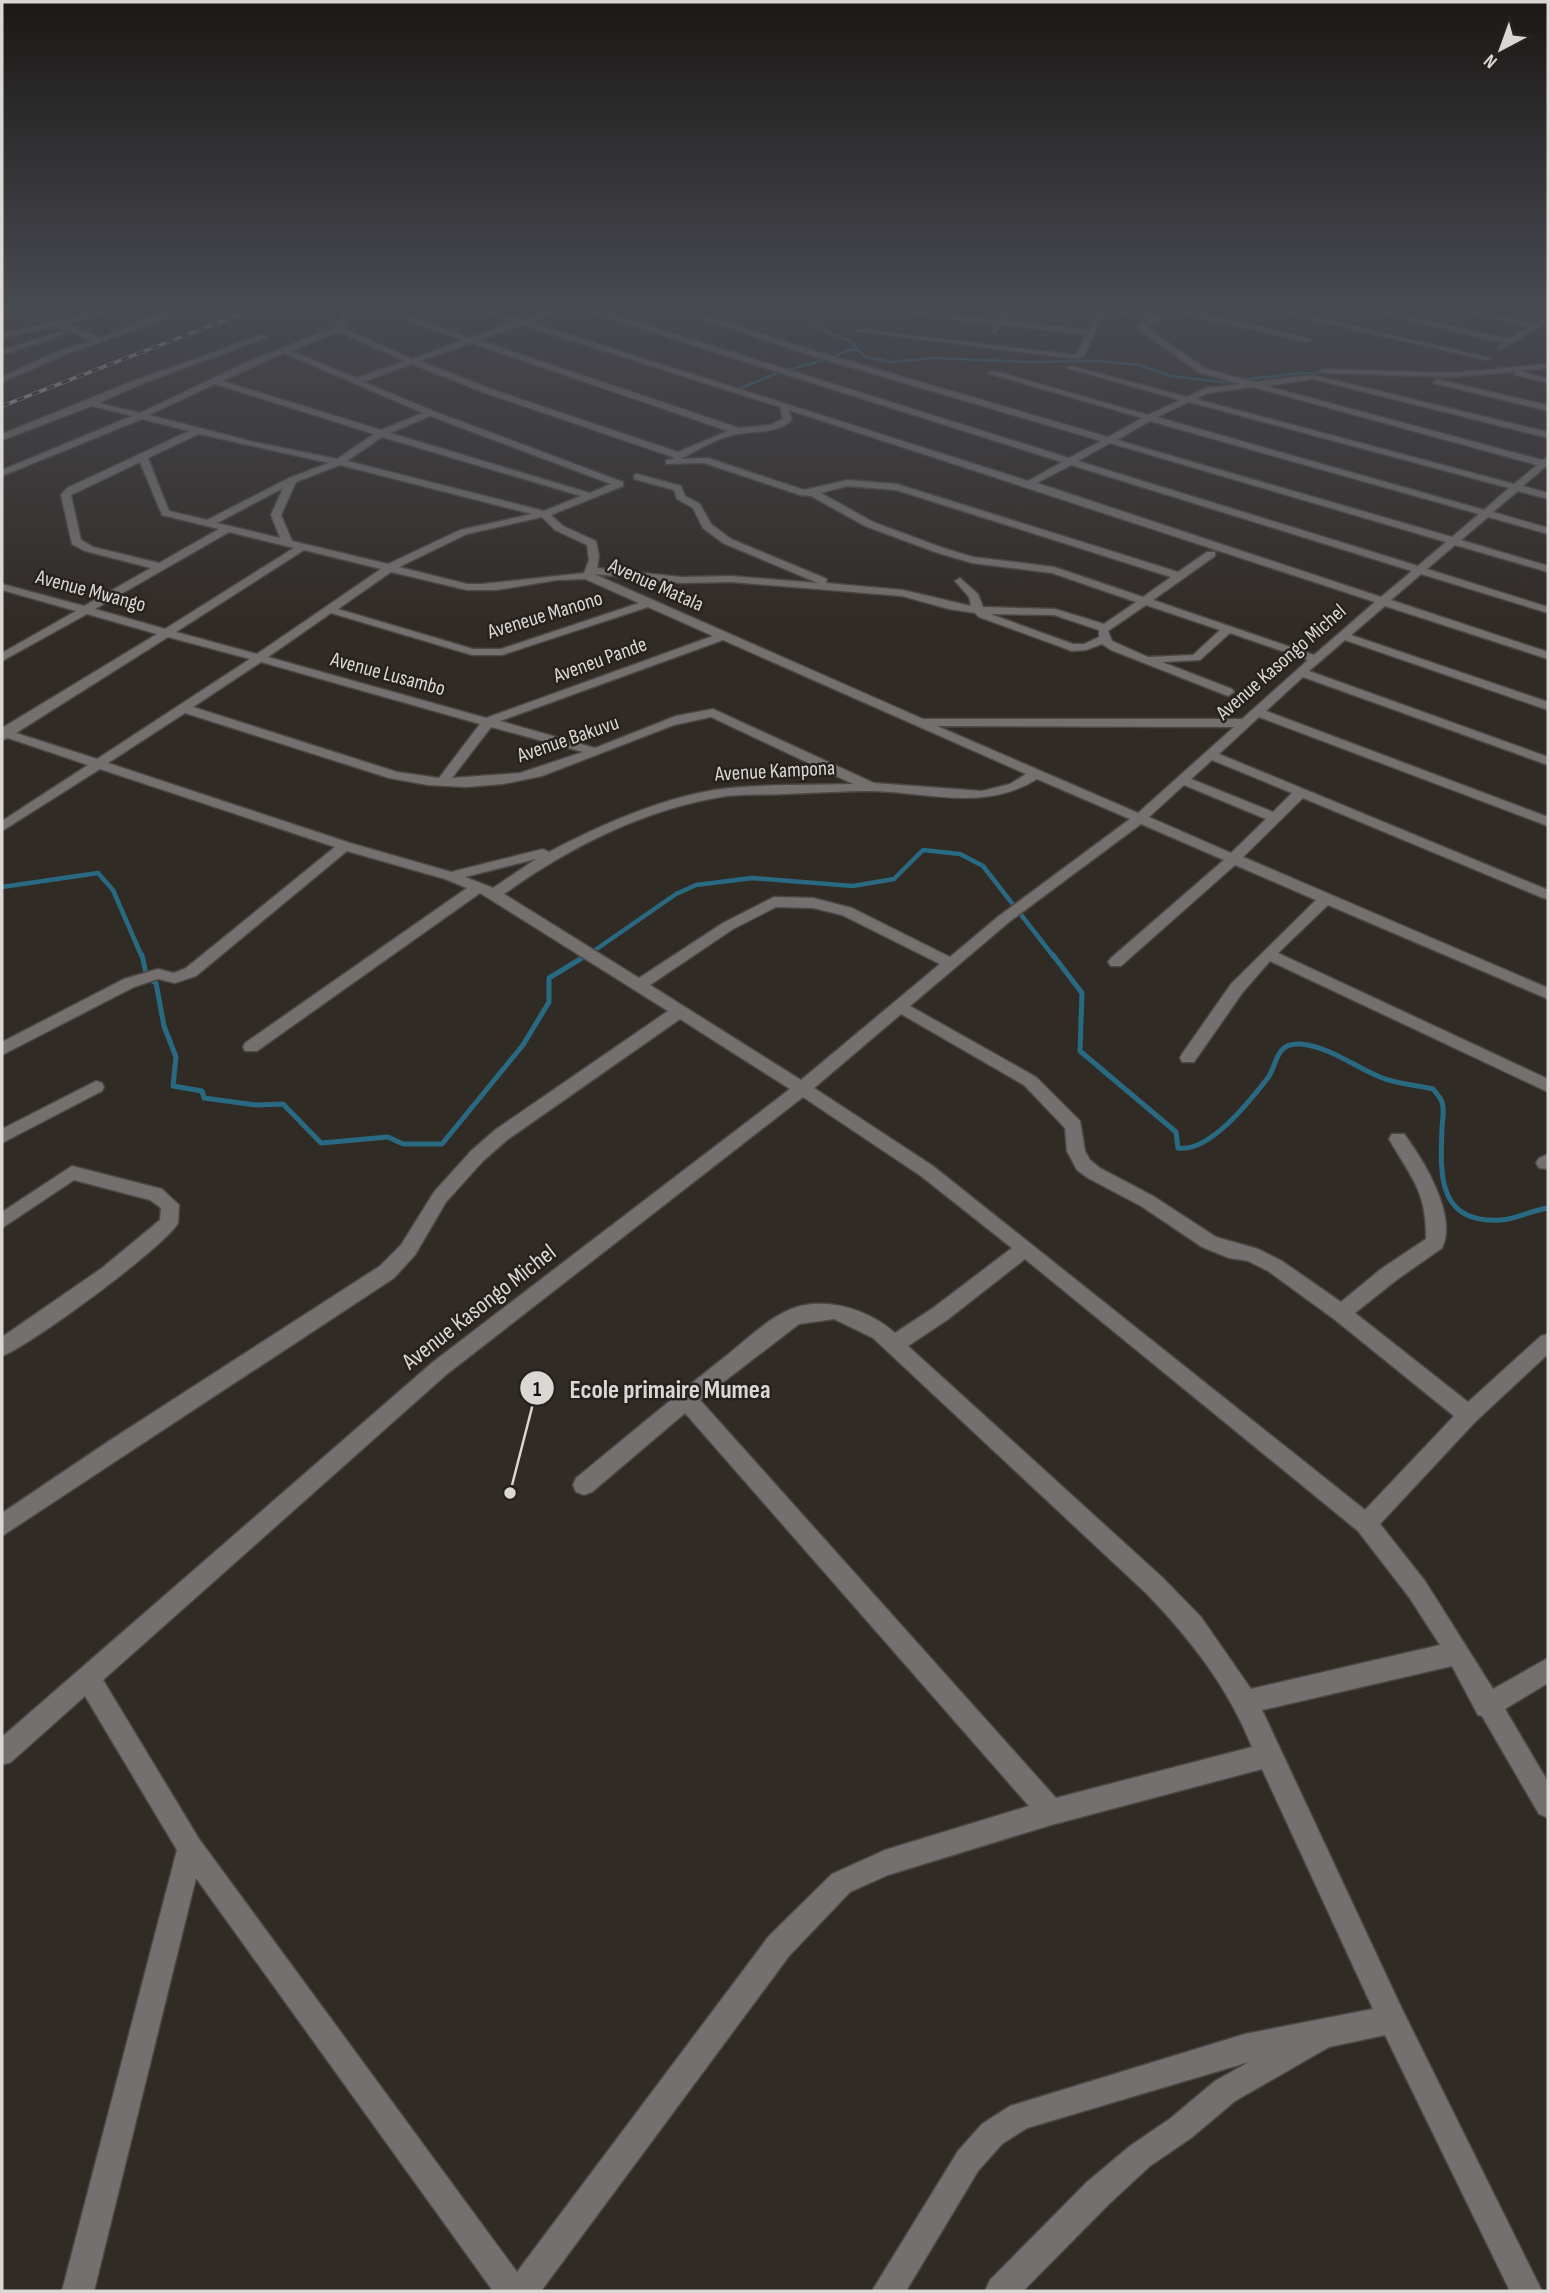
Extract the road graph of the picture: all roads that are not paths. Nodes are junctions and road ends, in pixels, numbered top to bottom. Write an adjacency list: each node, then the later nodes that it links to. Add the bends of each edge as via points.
1 (68, 412): 25 (street)
2 (126, 412): 17 (street)
3 (149, 412): 17 (street)
4 (313, 412): 22 (street)
5 (550, 412): 27 (street)
6 (683, 412): 19 (street)
7 (786, 412): 21 (street, via 788,420 783,424)
8 (800, 412): 37 (street)
9 (912, 412): 30 (street)
10 (1018, 412): 26 (street)
11 (1133, 412): 18 (street)
12 (1162, 412): 18 (street)
13 (1242, 412): 38 (street)
14 (1352, 412): 31 (street)
15 (1454, 412): 24 (street)
16 (430, 413): 22 (street); 36 (street)
17 (141, 416): 20 (street); 33 (street)
18 (1151, 417): 26 (street); 43 (street)
19 (712, 422): 21 (street); 23 (street)
20 (197, 431): 28 (street); 29 (street)
21 (738, 431): 23 (street)
22 (380, 433): 29 (street); 40 (street)
23 (727, 435): 27 (street)
24 (1548, 435)
25 (2, 437)
26 (1112, 439): 30 (street); 49 (street)
27 (680, 456): 32 (street)
28 (143, 457): 45 (street, Avenue Matala, via 165,513); 53 (street, Avenue Mwango, via 66,495 76,542)
29 (339, 461): 35 (street); 42 (street)
30 (1071, 461): 37 (street); 56 (street)
31 (1547, 463): 38 (street, Avenue Kasongo Michel)
32 (661, 467): 34 (street); 39 (street, via 705,460)
33 (2, 473)
34 (637, 477): 36 (street); 61 (street, via 678,488 680,496 697,506 707,526 727,541)
35 (292, 480): 45 (street); 50 (street, via 276,514)
36 (620, 484): 40 (street)
37 (1029, 484): 63 (street)
38 (1516, 487): 41 (street); 43 (street, Avenue Kasongo Michel)
39 (813, 493): 58 (street, via 847,483 897,486); 62 (street, via 869,524 939,550 972,560 1054,570)
40 (591, 496): 44 (street)
41 (1548, 496)
42 (505, 502): 44 (street); 46 (street)
43 (1485, 513): 48 (street); 49 (street, Avenue Kasongo Michel)
44 (544, 514): 54 (street, via 464,532); 57 (street, via 559,528 592,543 595,554)
45 (209, 523): 47 (street, Avenue Matala)
46 (466, 526)
47 (228, 528): 50 (street, Avenue Matala); 53 (street)
48 (1548, 531)
49 (1453, 540): 55 (street); 56 (street, Avenue Kasongo Michel)
50 (288, 542): 51 (street, Avenue Matala)
51 (304, 546): 54 (street, Avenue Matala); 70 (street)
52 (1211, 554): 58 (street)
53 (160, 567): 65 (street)
54 (389, 568): 57 (street, Avenue Matala, via 483,589); 66 (street)
55 (1548, 569)
56 (1421, 571): 63 (street, Avenue Kasongo Michel); 68 (street)
57 (589, 573): 61 (street); 64 (street, Avenue Matala)
58 (1179, 576): 62 (street)
59 (960, 581): 67 (street, via 974,596)
60 (2, 587): 65 (street, Avenue Mwango)
61 (838, 589): 67 (street, via 903,593)
62 (1146, 601): 69 (street); 71 (street)
63 (1385, 602): 73 (street, Avenue Kasongo Michel); 75 (street)
64 (650, 603): 66 (street, Aveneue Manono, via 487,654); 72 (street, Avenue Matala)
65 (89, 609): 70 (street, Avenue Mwango); 74 (street)
66 (331, 610): 76 (street)
67 (978, 610): 71 (street, via 1055,612); 71 (street, via 993,620 1072,648 1086,648)
68 (1548, 610)
69 (1228, 629): 77 (street, via 1196,658); 78 (street)
70 (169, 632): 76 (street, Avenue Lusambo); 87 (street)
71 (1105, 634): 77 (street, via 1115,648)
72 (723, 636): 84 (street, Aveneu Pande); 85 (street, Avenue Matala)
73 (1343, 636): 78 (street, Avenue Kasongo Michel); 81 (street)
74 (4, 655)
75 (1548, 656)
76 (258, 659): 82 (street); 84 (street, Avenue Lusambo)
77 (1145, 659): 80 (street)
78 (1316, 659): 79 (street, Avenue Kasongo Michel)
79 (1303, 673): 83 (street, Avenue Kasongo Michel); 90 (street)
80 (1228, 692)
81 (1548, 706)
82 (183, 708): 91 (street); 94 (street, Avenue Bakuvu, via 394,775)
83 (1258, 712): 86 (street, Avenue Kasongo Michel); 99 (street)
84 (489, 721): 88 (street, Avenue Lusambo); 94 (street)
85 (918, 722): 86 (street); 92 (street, Avenue Matala)
86 (1245, 723): 89 (street, Avenue Kasongo Michel)
87 (3, 734): 91 (street)
88 (596, 752): 94 (street, Avenue Bakuvu, via 535,774); 95 (street, Avenue Bakuvu, via 701,713 713,713)
89 (1211, 755): 93 (street, Avenue Kasongo Michel); 96 (street)
90 (1548, 761)
91 (97, 766): 100 (street); 102 (street)
92 (1036, 774): 95 (street, Avenue Kampona, via 997,794); 98 (street, Avenue Matala)
93 (1181, 780): 97 (street); 98 (street, Avenue Kasongo Michel)
94 (442, 782)
95 (871, 787): 101 (street, Avenue Kampona, via 702,797 641,815)
96 (1302, 791): 97 (street); 106 (street)
97 (1273, 817): 103 (street)
98 (1139, 819): 103 (street, Avenue Matala); 110 (street, Avenue Kasongo Michel)
99 (1548, 822)
100 (2, 827)
101 (580, 841): 104 (street); 105 (street, Avenue Kampona)
102 (345, 846): 104 (street); 116 (street, via 191,972 175,978 158,974 129,983)
103 (1233, 859): 107 (street, Avenue Matala); 109 (street)
104 (450, 876): 105 (street)
105 (487, 890): 111 (street); 115 (street, Avenue Kampona)
106 (1548, 895)
107 (1326, 899): 108 (street); 112 (street, Avenue Matala)
108 (1268, 954): 117 (street, via 1237,988); 118 (street)
109 (1116, 961)
110 (950, 963): 111 (street, via 847,911 813,903 774,902 728,926); 113 (street, Avenue Kasongo Michel)
111 (639, 985): 114 (street)
112 (1548, 994)
113 (898, 1006): 120 (street, Avenue Kasongo Michel); 125 (street, via 1030,1081 1074,1126 1076,1151 1094,1173 1146,1200 1209,1242 1275,1266)
114 (680, 1011): 120 (street); 133 (street, via 477,1156 440,1197 408,1250 387,1272)
115 (251, 1048)
116 (2, 1049)
117 (1188, 1058)
118 (1548, 1086)
119 (96, 1087): 121 (street)
120 (804, 1087): 124 (street, via 927,1171); 136 (street, Avenue Kasongo Michel, via 440,1368)
121 (2, 1138)
122 (1398, 1139): 125 (street, via 1434,1203 1434,1243)
123 (2, 1221): 128 (street, via 72,1173 156,1194 170,1205 169,1223 150,1240)
124 (1025, 1248): 127 (street); 132 (street)
125 (1341, 1313): 130 (street)
126 (1548, 1342): 130 (street)
127 (893, 1345): 129 (street, via 880,1332 836,1311 795,1317); 137 (street, via 1156,1586 1194,1625)
128 (2, 1348)
129 (686, 1399): 131 (street); 142 (street)
130 (1468, 1415): 132 (street)
131 (584, 1485)
132 (1366, 1524): 134 (street, via 1388,1549)
133 (2, 1526)
134 (1457, 1653): 137 (street); 138 (street)
135 (1548, 1670): 138 (street)
136 (89, 1679): 139 (street, Avenue Kasongo Michel); 143 (street)
137 (1245, 1702): 140 (street)
138 (1487, 1706): 141 (street)
139 (2, 1753)
140 (1268, 1755): 142 (street); 144 (street)
141 (1548, 1805)
142 (1051, 1812): 148 (street, via 885,1863 841,1883 779,1946)
143 (190, 1848): 146 (street); 147 (street)
144 (1392, 2019): 145 (street); 151 (street)
145 (1324, 2034): 149 (street, via 1245,2048 1020,2116 992,2133 968,2161); 150 (street, via 1225,2091 1140,2156)
146 (78, 2291)
147 (512, 2291)
148 (522, 2291)
149 (888, 2291)
150 (1001, 2291)
151 (1527, 2291)

